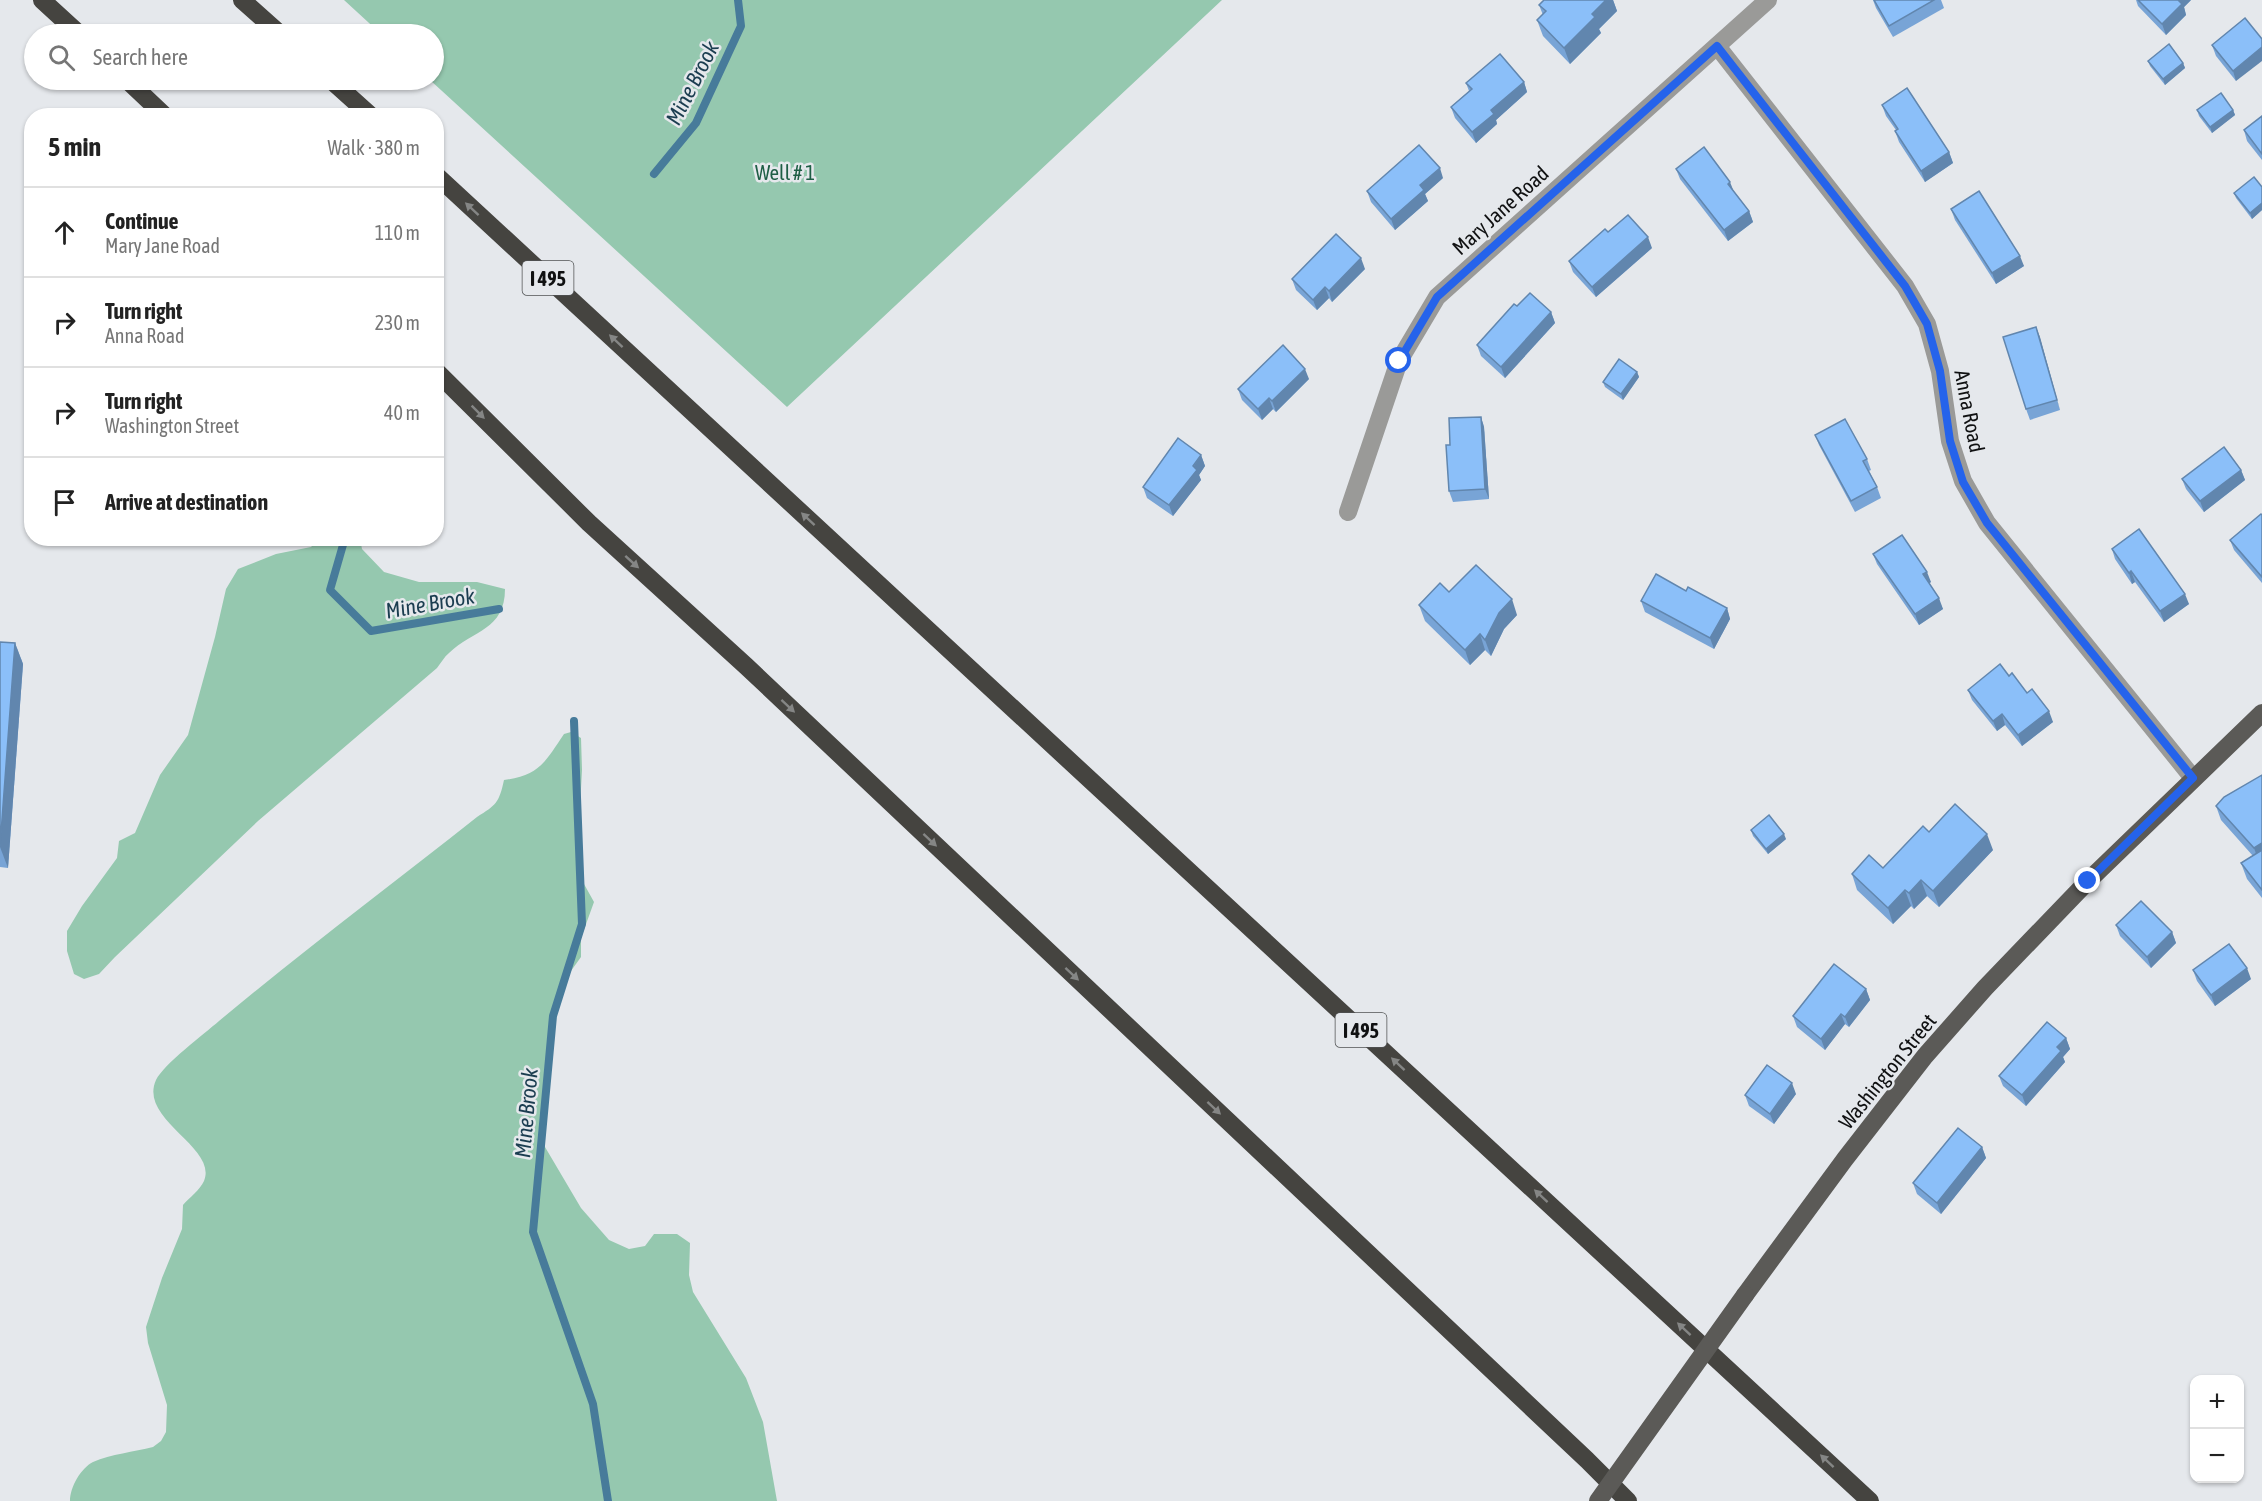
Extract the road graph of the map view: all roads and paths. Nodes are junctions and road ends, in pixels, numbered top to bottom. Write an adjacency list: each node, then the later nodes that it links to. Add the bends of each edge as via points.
1 (42, 0): 4 (highway)
2 (242, 0): 5 (highway)
3 (1768, 0): 6 (street, Mary Jane Road)
4 (68, 24)
5 (269, 24)
6 (1717, 46): 13 (street, Mary Jane Road, via 1437,297 1399,361); 15 (street, Anna Road, via 1905,286 1927,324 1940,371 1953,451 1963,482 1987,523)
7 (138, 90): 9 (highway)
8 (342, 90): 10 (highway)
9 (157, 108)
10 (362, 108)
11 (444, 182): 18 (highway, I 495, one-way to 11)
12 (444, 379): 17 (highway, one-way to 17, via 589,523 746,666)
13 (1348, 513)
14 (2262, 712): 15 (main road, Washington Street)
15 (2193, 778): 16 (main road, Washington Street, bridge, via 2088,881 1925,1056 1745,1295)
16 (1598, 1501)
17 (1628, 1501)
18 (1870, 1501)

